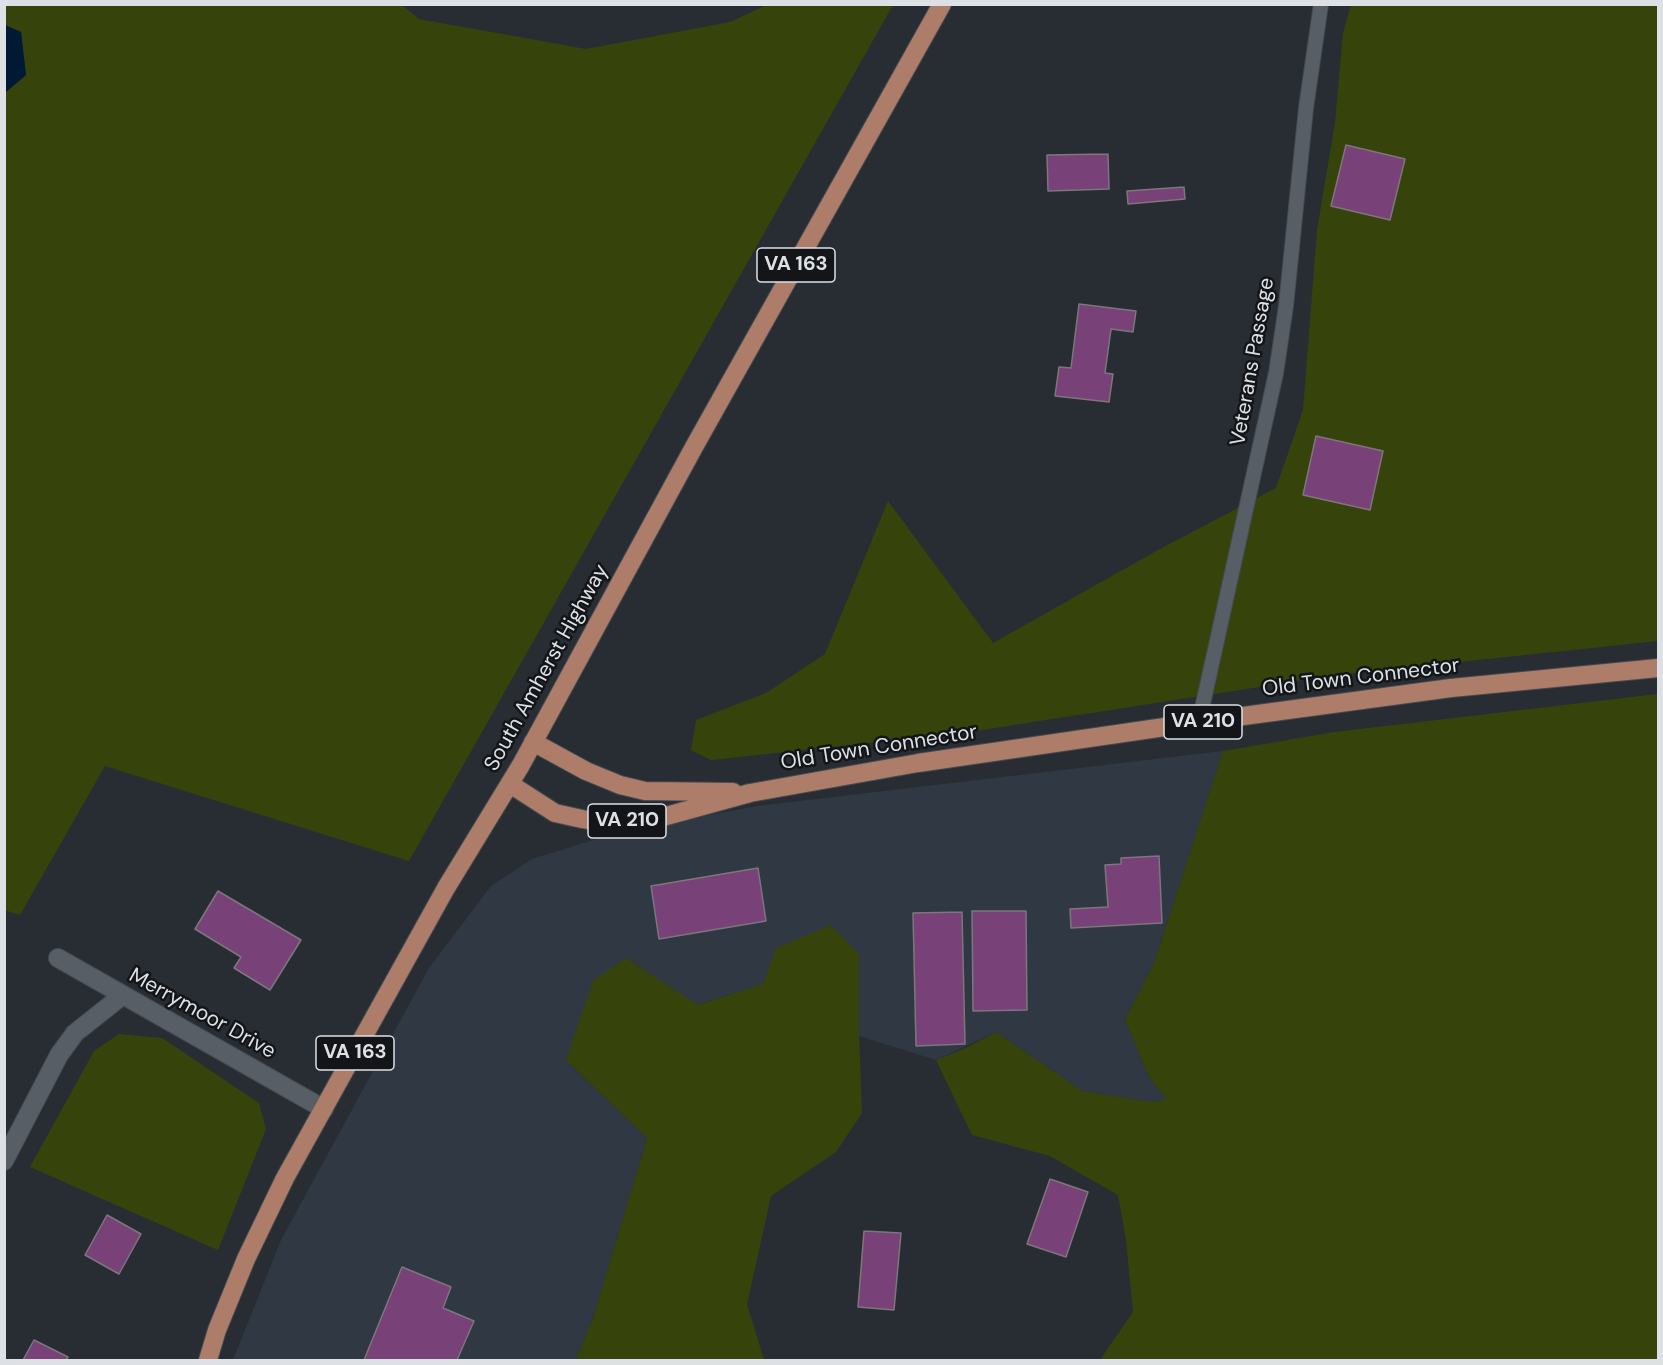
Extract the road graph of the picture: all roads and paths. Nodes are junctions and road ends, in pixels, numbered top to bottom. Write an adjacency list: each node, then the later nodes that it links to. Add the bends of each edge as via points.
1 (942, 4): 5 (main road, South Amherst Highway / VA 163, via 693,447)
2 (1321, 4): 4 (lane, Veterans Passage, via 1276,373)
3 (1659, 668): 4 (main road, Old Town Connector / VA 210, via 1451,688)
4 (1199, 722): 7 (main road, Old Town Connector / VA 210, via 918,763)
5 (533, 742): 6 (main road, South Amherst Highway / VA 163); 7 (main road, Old Town Connector / VA 210, via 586,771 645,791)
6 (510, 784): 7 (main road, Old Town Connector / VA 210, via 555,813 605,823 659,818); 10 (main road, South Amherst Highway / VA 163, via 446,888)
7 (750, 793)
8 (58, 958): 9 (street, Merrymoor Drive)
9 (123, 995): 10 (street, Merrymoor Drive); 11 (street, via 75,1033 59,1055)
10 (324, 1109): 12 (main road, South Amherst Highway / VA 163, via 246,1259)
11 (4, 1161)
12 (208, 1360)

